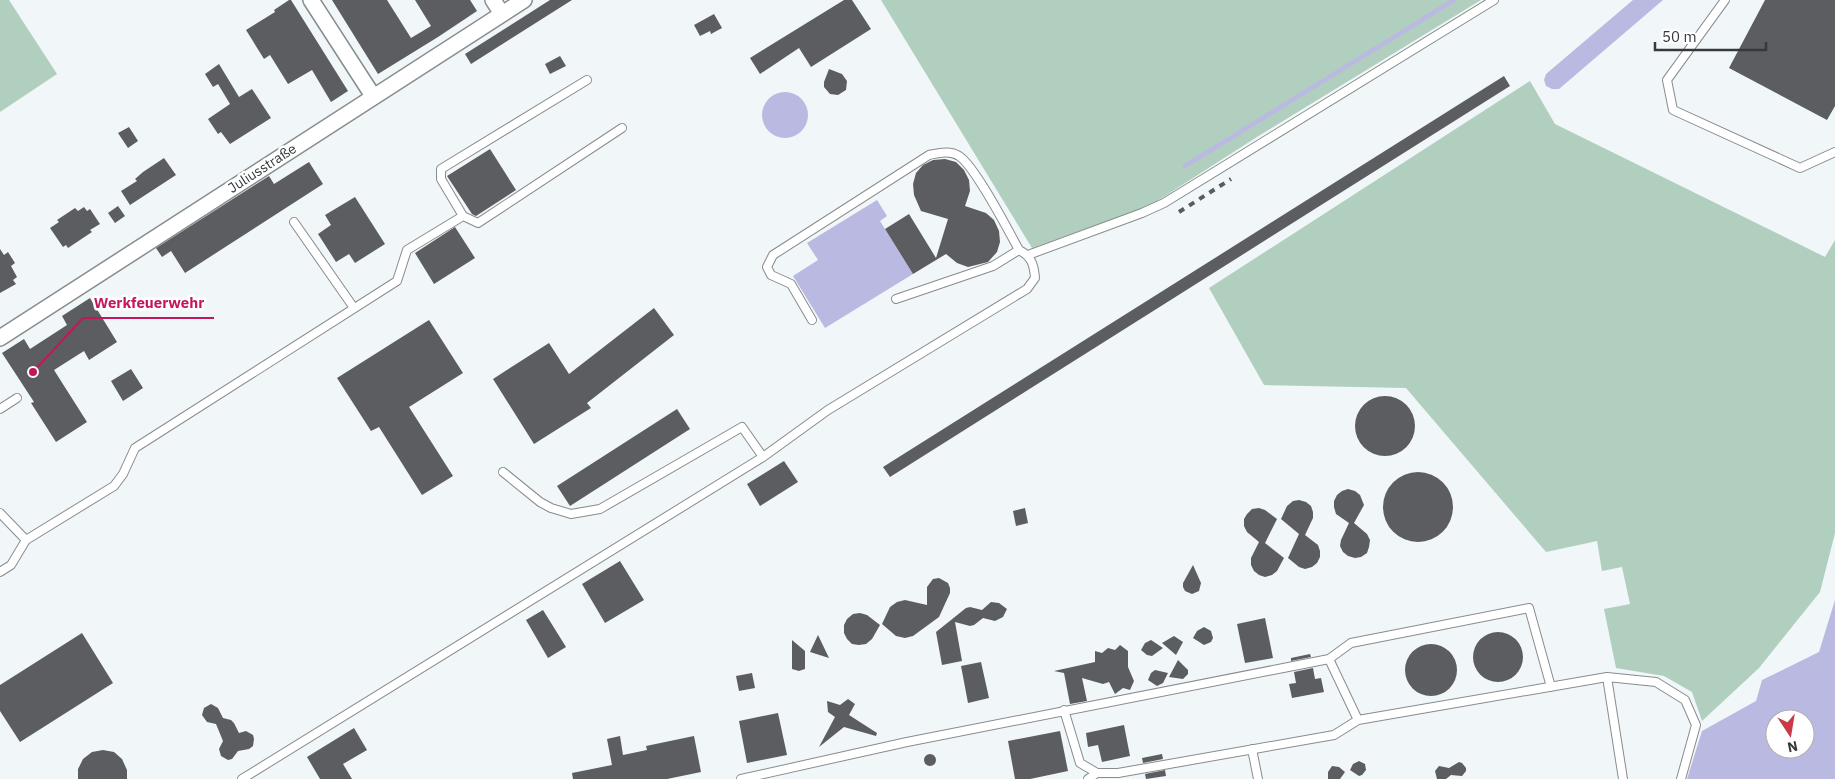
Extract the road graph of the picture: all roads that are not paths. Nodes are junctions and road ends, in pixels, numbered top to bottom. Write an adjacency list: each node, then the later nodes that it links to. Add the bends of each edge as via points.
1 (311, 0): 8 (street)
2 (493, 0): 6 (street)
3 (524, 0): 6 (street, Juliusstraße)
4 (1494, 0): 14 (lane, via 1164,202)
5 (1726, 0): 10 (lane, via 1667,80 1673,110 1800,168)
6 (502, 14): 8 (street, Juliusstraße)
7 (587, 80): 11 (lane, via 441,169 441,179)
8 (373, 96): 18 (street, Juliusstraße)
9 (622, 128): 11 (lane, via 478,223)
10 (1835, 152)
11 (463, 216): 16 (lane, via 407,250 397,281)
12 (294, 222): 16 (lane)
13 (1019, 250): 14 (lane); 15 (lane, via 993,266); 17 (lane, via 974,172 959,156 945,152 929,155 773,255 767,266 771,275 791,284)
14 (1028, 255): 21 (lane, via 1036,278 1027,289 828,410)
15 (896, 299)
16 (354, 308): 24 (lane, via 135,448 114,486)
17 (812, 320)
18 (0, 338)
19 (17, 398): 20 (lane)
20 (0, 409)
21 (764, 457): 22 (lane, via 742,427 600,509 572,514 540,502); 33 (lane)
22 (503, 472)
23 (0, 513): 24 (lane)
24 (26, 540): 25 (lane, via 11,565)
25 (0, 572)
26 (1329, 659): 28 (lane, via 1351,643 1529,608); 29 (lane); 30 (lane)
27 (1607, 677): 28 (lane); 37 (lane); 38 (lane, via 1656,682 1685,700 1696,725)
28 (1551, 687): 30 (lane)
29 (1064, 710): 32 (lane, via 1080,763); 34 (lane)
30 (1358, 720): 31 (lane, via 1334,735)
31 (1252, 749): 32 (lane, via 1118,773); 36 (lane)
32 (1096, 773): 35 (lane)
33 (242, 779)
34 (741, 779)
35 (1088, 779)
36 (1258, 779)
37 (1623, 779)
38 (1681, 779)

